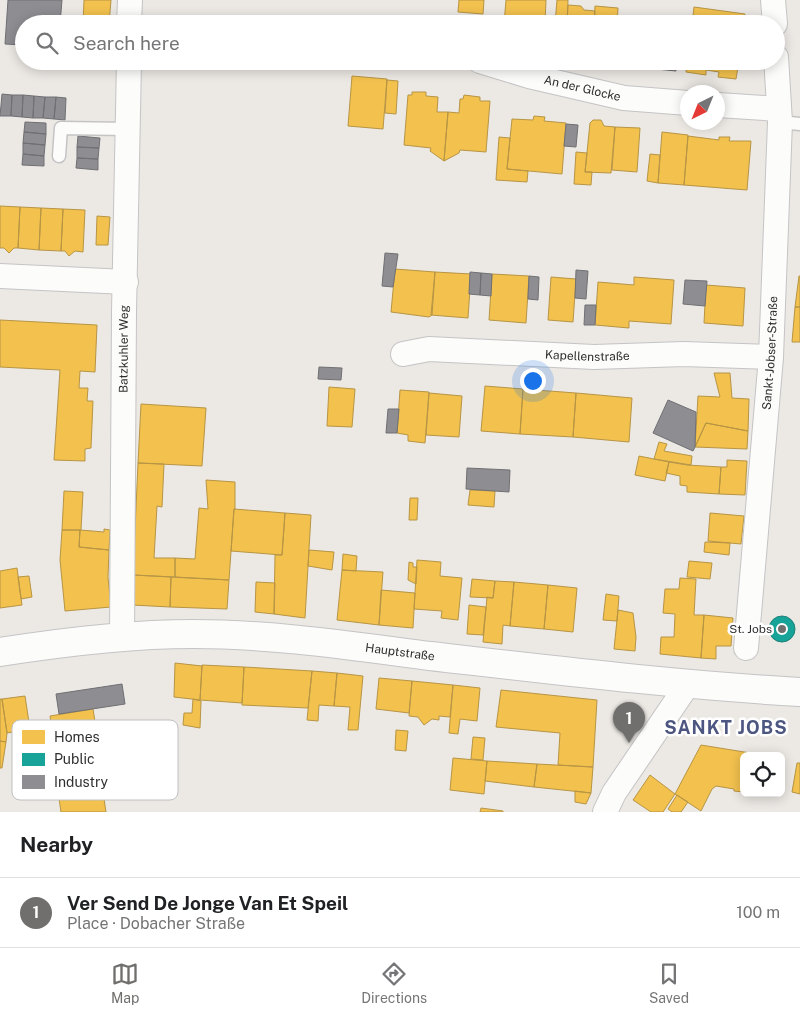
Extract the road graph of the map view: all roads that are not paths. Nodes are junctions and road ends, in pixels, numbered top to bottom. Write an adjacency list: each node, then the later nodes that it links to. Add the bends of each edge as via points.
1 (130, 0): 3 (street)
2 (773, 0): 4 (street)
3 (129, 15)
4 (774, 15)
5 (129, 70): 11 (street, Batzkuhler Weg)
6 (509, 70): 8 (street, An der Glocke, via 624,98)
7 (778, 70): 10 (street, Sankt-Jobser-Straße)
8 (680, 102)
9 (725, 106): 10 (street)
10 (786, 118): 16 (street, Sankt-Jobser-Straße)
11 (128, 129): 12 (lane, via 61,128); 14 (street, Batzkuhler Weg)
12 (58, 156)
13 (0, 276): 14 (street)
14 (126, 282): 17 (street, Batzkuhler Weg)
15 (403, 354): 16 (street, Kapellenstraße, via 429,350 594,357 684,354)
16 (771, 357): 18 (street, Sankt-Jobser-Straße)
17 (122, 637): 19 (main road, Hauptstraße); 20 (main road, Hauptstraße, via 194,634 314,642)
18 (746, 648)
19 (0, 652)
20 (688, 684): 21 (main road, Hauptstraße); 22 (street, via 614,792)
21 (800, 692)
22 (605, 812)

